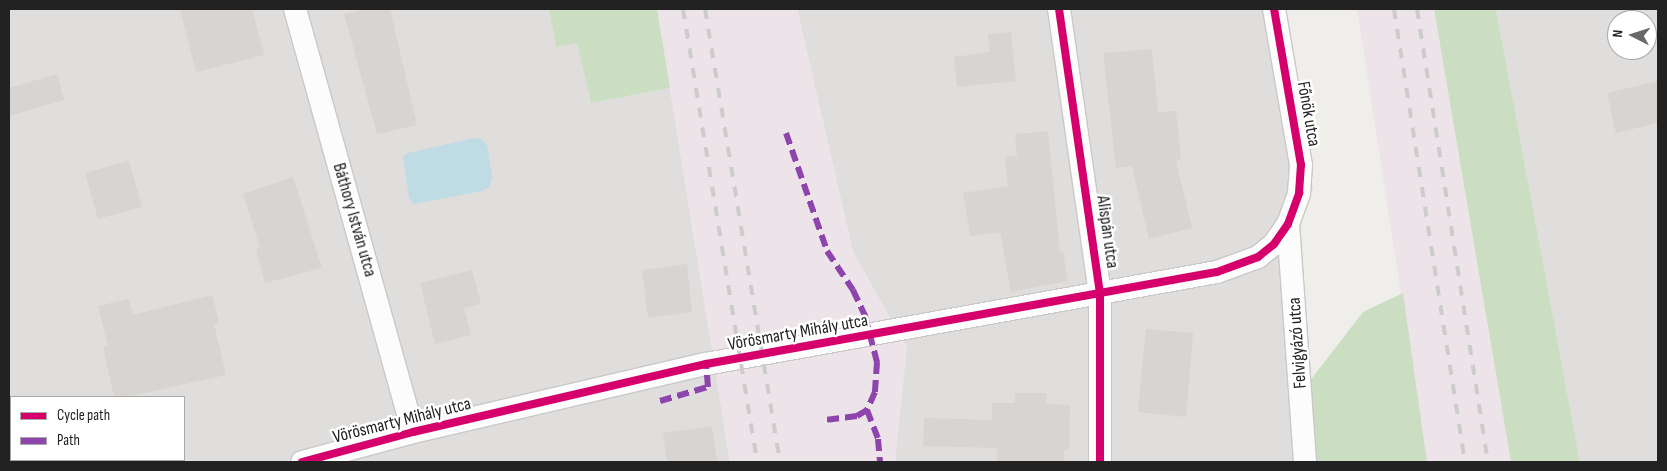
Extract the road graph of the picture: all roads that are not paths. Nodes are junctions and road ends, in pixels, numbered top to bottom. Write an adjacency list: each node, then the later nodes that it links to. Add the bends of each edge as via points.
1 (295, 9): 6 (street, Báthory István utca)
2 (1059, 9): 5 (street, Alispán utca)
3 (1274, 9): 4 (street, Főnök utca, via 1301,165 1299,193)
4 (1288, 224): 5 (street, Vörösmarty Mihály utca, via 1274,244 1238,266); 9 (street, Felvigyázó utca)
5 (1100, 292): 6 (street, Vörösmarty Mihály utca, via 706,364); 8 (street, Alispán utca)
6 (413, 432): 7 (street, Vörösmarty Mihály utca)
7 (302, 462)
8 (1100, 462)
9 (1305, 462)

